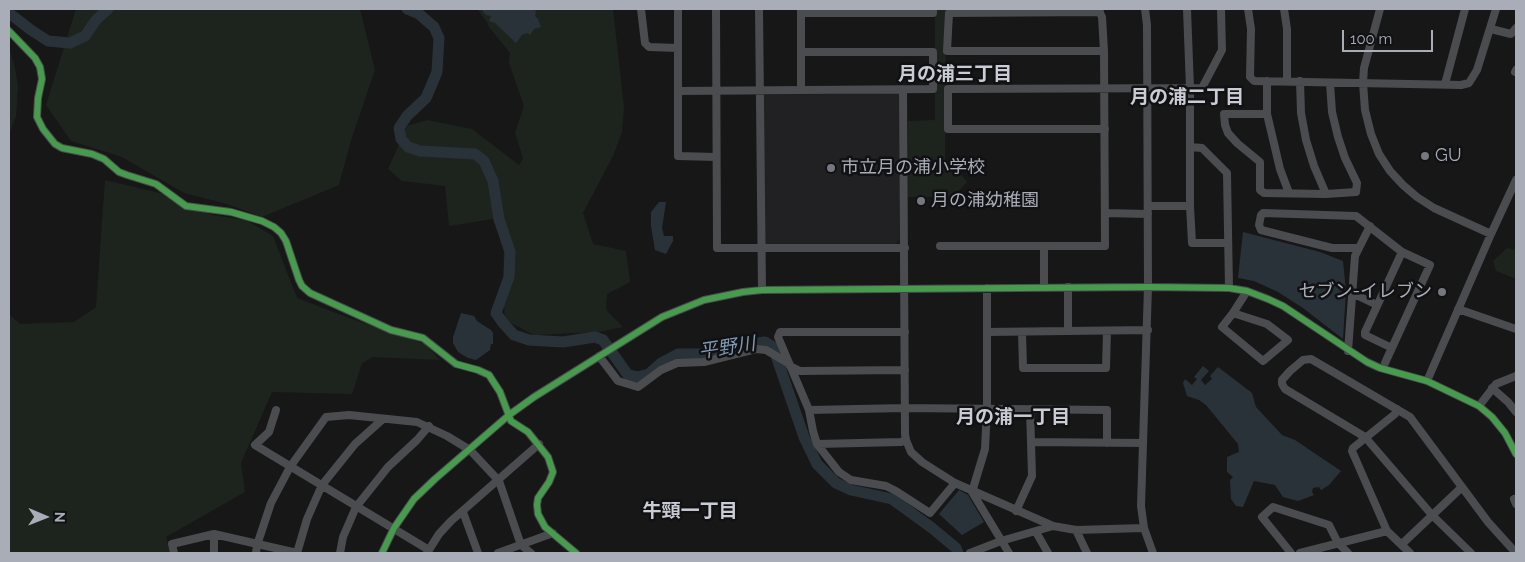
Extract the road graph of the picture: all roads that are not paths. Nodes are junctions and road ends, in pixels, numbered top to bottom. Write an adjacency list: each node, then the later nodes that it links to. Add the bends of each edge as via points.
1 (641, 9): 19 (street, via 645,43 649,47)
2 (678, 9): 19 (street)
3 (716, 9): 35 (street)
4 (759, 9): 31 (street)
5 (933, 9): 15 (street, via 933,13)
6 (1145, 9): 30 (street)
7 (1187, 9): 29 (street)
8 (1221, 9): 29 (street, via 1222,50 1202,88)
9 (1248, 9): 22 (street, via 1250,77 1254,81)
10 (1284, 9): 23 (street)
11 (1380, 9): 26 (street)
12 (1465, 9): 27 (street)
13 (1496, 9): 17 (street)
14 (1099, 10): 20 (street); 20 (street, via 948,13 948,51)
15 (801, 11): 21 (street)
16 (1516, 28): 17 (street, via 1511,34)
17 (1490, 29): 27 (street, via 1477,70 1469,83)
18 (9, 31): 92 (street, via 40,67 42,79 37,117 55,144 104,159 119,172 156,184 186,206 231,212 274,227 286,241 298,280 307,290 391,330 423,338 456,364 484,372 496,385)
19 (678, 48): 34 (street)
20 (1104, 51): 28 (street)
21 (801, 52): 32 (street); 33 (street, via 933,52 933,89)
22 (1267, 81): 23 (street); 36 (street)
23 (1287, 81): 24 (street)
24 (1300, 81): 25 (street); 42 (street, via 1306,140)
25 (1330, 83): 26 (street); 42 (street, via 1338,137 1358,183 1356,192)
26 (1362, 84): 27 (street); 47 (street, via 1371,134 1390,171 1434,208)
27 (1445, 84)
28 (1104, 88): 30 (street); 37 (street); 37 (street, via 948,89 948,129)
29 (1190, 88): 30 (street); 38 (street)
30 (1148, 89): 44 (street)
31 (759, 90): 32 (street); 35 (street); 51 (street)
32 (801, 90): 33 (street)
33 (903, 90): 52 (street)
34 (679, 91): 35 (street); 39 (street, via 678,156)
35 (716, 91): 39 (street)
36 (1267, 114): 41 (street); 41 (street, via 1224,114 1225,125 1237,143 1260,162 1260,190 1264,193)
37 (1105, 129): 45 (street)
38 (1190, 147): 43 (street); 48 (street, via 1202,148 1227,173)
39 (716, 157): 51 (street, via 717,248)
40 (1516, 180): 47 (street)
41 (1289, 193): 42 (street)
42 (1326, 194)
43 (1190, 206): 44 (street); 48 (street, via 1192,243)
44 (1148, 210): 45 (street); 57 (street)
45 (1105, 214): 50 (street, via 1105,246)
46 (1370, 226): 53 (street); 53 (street, via 1356,216 1261,215 1261,230 1332,248); 54 (street)
47 (1491, 234): 65 (street)
48 (1228, 243): 59 (street)
49 (940, 246): 50 (street)
50 (1044, 246): 55 (street)
51 (761, 248): 52 (street); 61 (street)
52 (905, 248): 60 (street)
53 (1358, 248): 63 (street)
54 (1402, 252): 64 (street); 74 (street, via 1430,265)
55 (1044, 287): 56 (street); 58 (street)
56 (1068, 287): 57 (street); 69 (street)
57 (1148, 287): 59 (street); 68 (street)
58 (987, 288): 60 (street); 72 (street)
59 (1229, 288): 62 (street)
60 (905, 289): 61 (street); 71 (street)
61 (762, 290): 76 (street, via 704,300 662,318)
62 (1247, 291): 66 (street); 75 (street, via 1283,306)
63 (1352, 293): 64 (street); 75 (street)
64 (1377, 305): 74 (street, via 1365,335)
65 (1458, 309): 67 (street); 81 (street)
66 (1233, 313): 66 (street, via 1222,327 1263,361 1288,340 1267,324)
67 (1516, 329)
68 (1148, 330): 70 (street); 99 (street)
69 (1068, 331): 70 (street); 73 (street)
70 (1107, 331): 73 (street, via 1106,368 1024,368)
71 (905, 332): 78 (street, via 780,332 778,337); 79 (street)
72 (987, 332): 73 (street); 86 (street)
73 (1022, 332)
74 (1392, 348): 77 (street)
75 (1348, 351): 81 (street, via 1380,368)
76 (599, 356): 78 (street, via 618,381 638,387 677,363 704,362 756,349 766,350); 92 (street)
77 (1385, 363)
78 (789, 364): 79 (street, via 800,371); 90 (street)
79 (905, 370): 85 (street)
80 (1516, 376): 82 (street)
81 (1427, 381): 84 (street)
82 (1492, 388): 83 (street); 84 (street)
83 (1512, 400): 91 (street)
84 (1479, 406): 103 (street, via 1506,433)
85 (905, 408): 86 (street); 90 (street); 96 (street)
86 (987, 408): 87 (street); 109 (street, via 985,449)
87 (1030, 409): 97 (street); 98 (street, via 1107,410)
88 (1397, 409): 95 (street); 95 (street, via 1311,359 1303,360 1282,380 1285,389); 108 (street, via 1410,417)
89 (276, 410): 104 (street, via 269,432 256,445)
90 (810, 410): 101 (street)
91 (1516, 412)
92 (509, 415): 100 (street, via 511,421); 102 (street)
93 (383, 419): 94 (street); 104 (street, via 349,415 326,417); 107 (street, via 355,444)
94 (429, 426): 102 (street); 110 (street, via 388,467)
95 (1365, 437): 113 (street); 118 (street, via 1352,451)
96 (906, 440): 101 (street); 106 (street, via 922,462)
97 (1031, 442): 98 (street); 111 (street, via 1032,476)
98 (1107, 443): 99 (street)
99 (1143, 443): 116 (street, via 1141,506)
100 (539, 444): 105 (street); 121 (street, via 553,472 538,498 538,514)
101 (817, 444): 106 (street, via 839,472 851,480 886,486 930,513)
102 (470, 450): 105 (street); 115 (street, via 414,499)
103 (1516, 454)
104 (290, 467): 107 (street); 126 (street, via 271,503)
105 (499, 481): 112 (street); 125 (street)
106 (955, 483): 109 (street)
107 (322, 485): 110 (street); 126 (street, via 297,553)
108 (1462, 487): 113 (street); 128 (street)
109 (972, 492): 111 (street); 122 (street)
110 (356, 507): 115 (street); 131 (street)
111 (1016, 511): 114 (street)
112 (463, 512): 127 (street, via 439,534); 133 (street)
113 (1432, 515): 124 (street); 146 (street)
114 (1054, 526): 117 (street); 119 (street)
115 (394, 528): 127 (street); 132 (street)
116 (1144, 528): 117 (street); 141 (street)
117 (1076, 530): 140 (street)
118 (1387, 531): 123 (street); 124 (street)
119 (1036, 532): 122 (street); 139 (street)
120 (214, 534): 126 (street); 129 (street, via 172,544); 130 (street)
121 (553, 534): 125 (street); 136 (street)
122 (1001, 541): 137 (street); 138 (street)
123 (1338, 543): 142 (street, via 1329,525 1273,508 1262,517); 143 (street); 144 (street)
124 (1402, 544): 145 (street)
125 (521, 545): 134 (street); 135 (street)
126 (256, 549)
127 (428, 552)
128 (1516, 552)
129 (174, 553)
130 (214, 553)
131 (340, 553)
132 (382, 553)
133 (478, 553)
134 (498, 553)
135 (531, 553)
136 (576, 553)
137 (971, 553)
138 (1008, 553)
139 (1048, 553)
140 (1087, 553)
141 (1153, 553)
142 (1291, 553)
143 (1300, 553)
144 (1348, 553)
145 (1410, 553)
146 (1471, 553)

